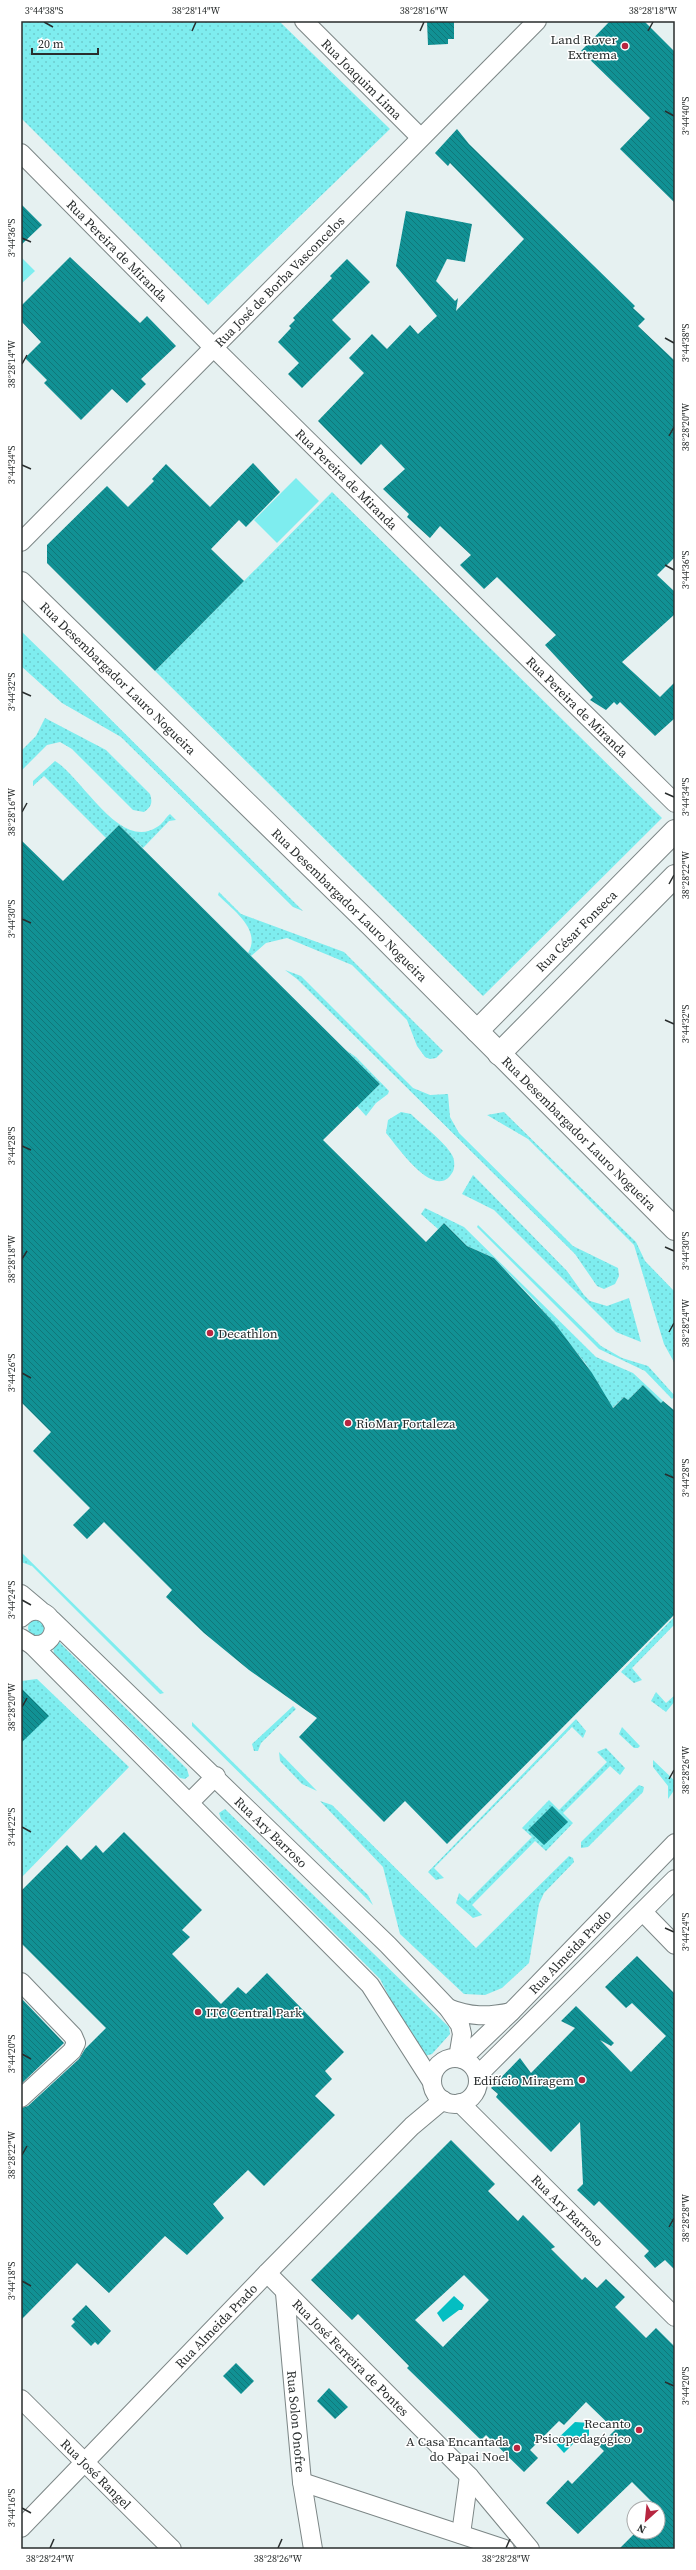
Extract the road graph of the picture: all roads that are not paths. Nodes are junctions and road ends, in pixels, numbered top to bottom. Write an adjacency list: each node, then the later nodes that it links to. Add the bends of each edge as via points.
1 (304, 21): 3 (street, Rua Joaquim Lima)
2 (537, 21): 3 (street, Rua José de Borba Vasconcelos)
3 (420, 137): 5 (street, Rua José de Borba Vasconcelos)
4 (21, 153): 5 (street, Rua Pereira de Miranda)
5 (214, 348): 6 (street, Rua José de Borba Vasconcelos); 8 (street, Rua Pereira de Miranda)
6 (21, 542)
7 (21, 583): 11 (street, Rua Desembargador Lauro Nogueira, via 373,926)
8 (675, 803)
9 (675, 831): 11 (street, Rua César Fonseca)
10 (675, 876): 12 (street)
11 (477, 1031): 12 (street, Rua Desembargador Lauro Nogueira)
12 (500, 1054): 13 (street, Rua Desembargador Lauro Nogueira)
13 (675, 1229)
14 (21, 1594): 15 (street, Rua Ary Barroso)
15 (46, 1615): 16 (street, via 32,1610); 17 (street, via 54,1627 50,1639 45,1644); 18 (street, Rua Ary Barroso)
16 (21, 1618)
17 (24, 1642): 19 (street, Rua Ary Barroso)
18 (216, 1776): 19 (street); 25 (street, Rua Ary Barroso, via 388,1945)
19 (190, 1802): 29 (street, Rua Ary Barroso, via 370,1985)
20 (675, 1843): 26 (street, Rua Almeida Prado)
21 (675, 1879): 22 (street, Rua Almeida Prado)
22 (643, 1912): 23 (street); 28 (street, Rua Almeida Prado)
23 (675, 1945)
24 (21, 1982): 30 (street, via 73,2036 76,2043 72,2051)
25 (448, 2008): 26 (street, via 466,2016); 27 (street, Rua Ary Barroso, via 460,2025)
26 (511, 2012): 27 (street, Rua Almeida Prado)
27 (460, 2058): 28 (street, via 472,2065); 29 (street, via 445,2060 435,2069)
28 (478, 2075): 29 (street, via 477,2090 467,2101)
29 (442, 2094): 31 (street, Rua Almeida Prado); 33 (street, Rua Ary Barroso)
30 (21, 2098)
31 (267, 2273): 32 (street, Rua José Ferreira de Pontes); 35 (street, Rua Almeida Prado)
32 (285, 2293): 36 (street, Rua José Ferreira de Pontes); 37 (street, Rua Solon Onofre)
33 (675, 2317)
34 (21, 2399): 35 (street, Rua José Rangel)
35 (85, 2463): 38 (street, Rua Almeida Prado); 40 (street, Rua José Rangel)
36 (469, 2476): 39 (street); 43 (street, Rua José Ferreira de Pontes)
37 (302, 2482): 39 (street); 41 (street, Rua Solon Onofre)
38 (21, 2528)
39 (461, 2534): 42 (street)
40 (172, 2549)
41 (313, 2549)
42 (505, 2549)
43 (530, 2549)

